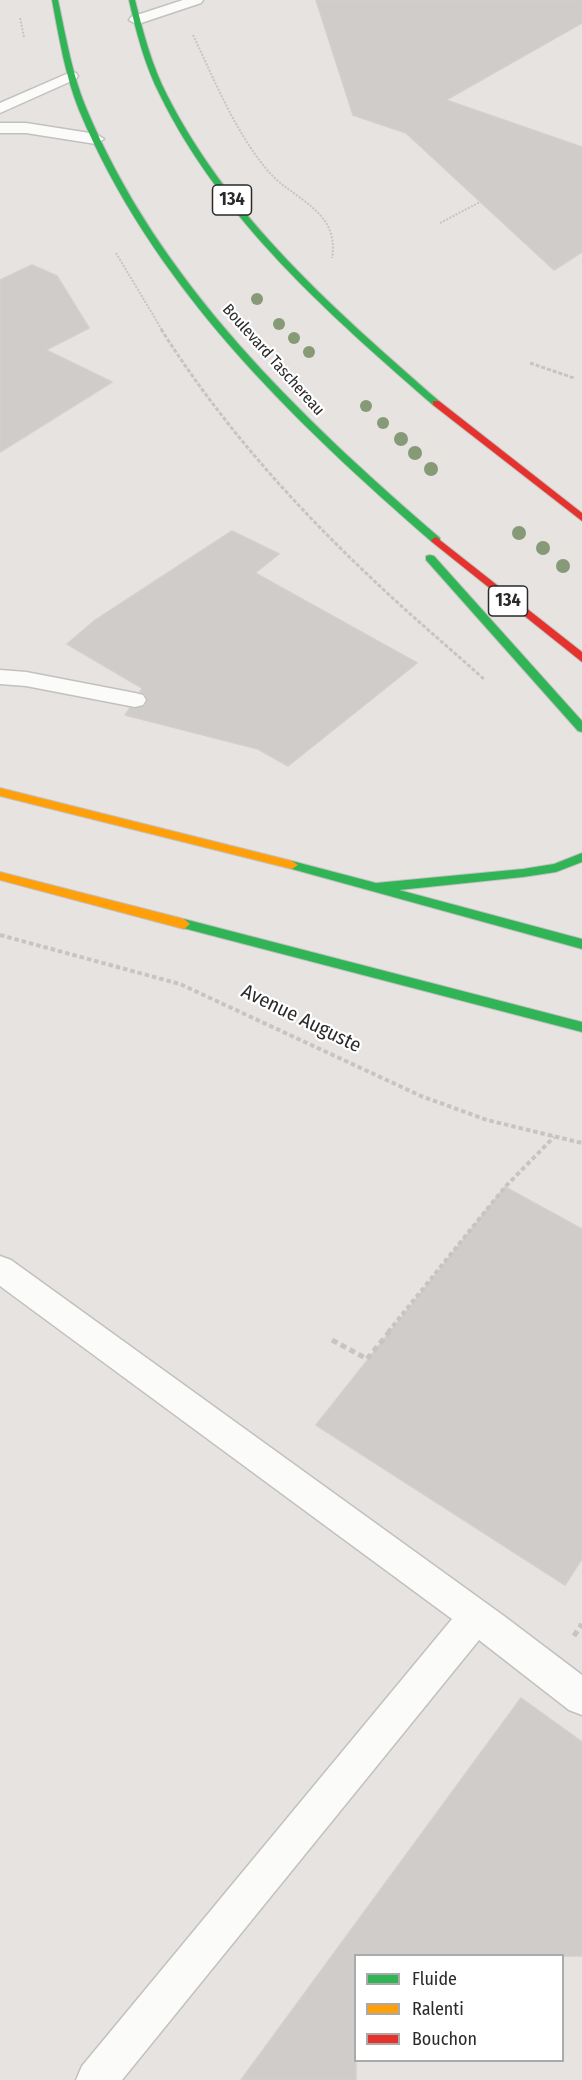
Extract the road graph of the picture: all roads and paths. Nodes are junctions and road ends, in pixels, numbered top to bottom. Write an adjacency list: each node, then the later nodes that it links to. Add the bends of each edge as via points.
1 (55, 0): 5 (main road, Boulevard Taschereau / 134)
2 (132, 0): 4 (main road, 134)
3 (189, 2): 4 (lane); 11 (path, via 192,34 221,93 261,161 282,186 309,203 330,230)
4 (136, 20): 16 (main road, 134, via 155,80 186,138 217,182 278,253 382,358)
5 (71, 76): 6 (lane); 8 (main road, Boulevard Taschereau / 134)
6 (0, 109)
7 (0, 128): 8 (lane)
8 (96, 139): 15 (main road, Boulevard Taschereau / 134, via 131,204 178,275)
9 (480, 202): 10 (path)
10 (440, 223)
11 (334, 252)
12 (168, 340): 19 (path, via 228,424 285,489 349,557)
13 (530, 363): 14 (path)
14 (574, 378)
15 (314, 430): 17 (main road, Boulevard Taschereau / 134, via 428,536); 21 (main road)
16 (582, 518)
17 (582, 658)
18 (0, 677): 20 (lane)
19 (486, 681)
20 (135, 700)
21 (582, 728)
22 (0, 792): 25 (main road)
23 (582, 857): 25 (main road, via 556,868 523,873)
24 (0, 876): 28 (main road)
25 (378, 887): 27 (main road)
26 (0, 935): 29 (path, Avenue Auguste, via 180,984 421,1096 487,1120)
27 (582, 944)
28 (582, 1027)
29 (554, 1137): 30 (path, Avenue Auguste); 32 (path, via 505,1187 367,1359)
30 (582, 1143)
31 (0, 1269): 33 (lane)
32 (332, 1340)
33 (476, 1617): 34 (lane); 35 (lane)
34 (582, 1697)
35 (96, 2080)

